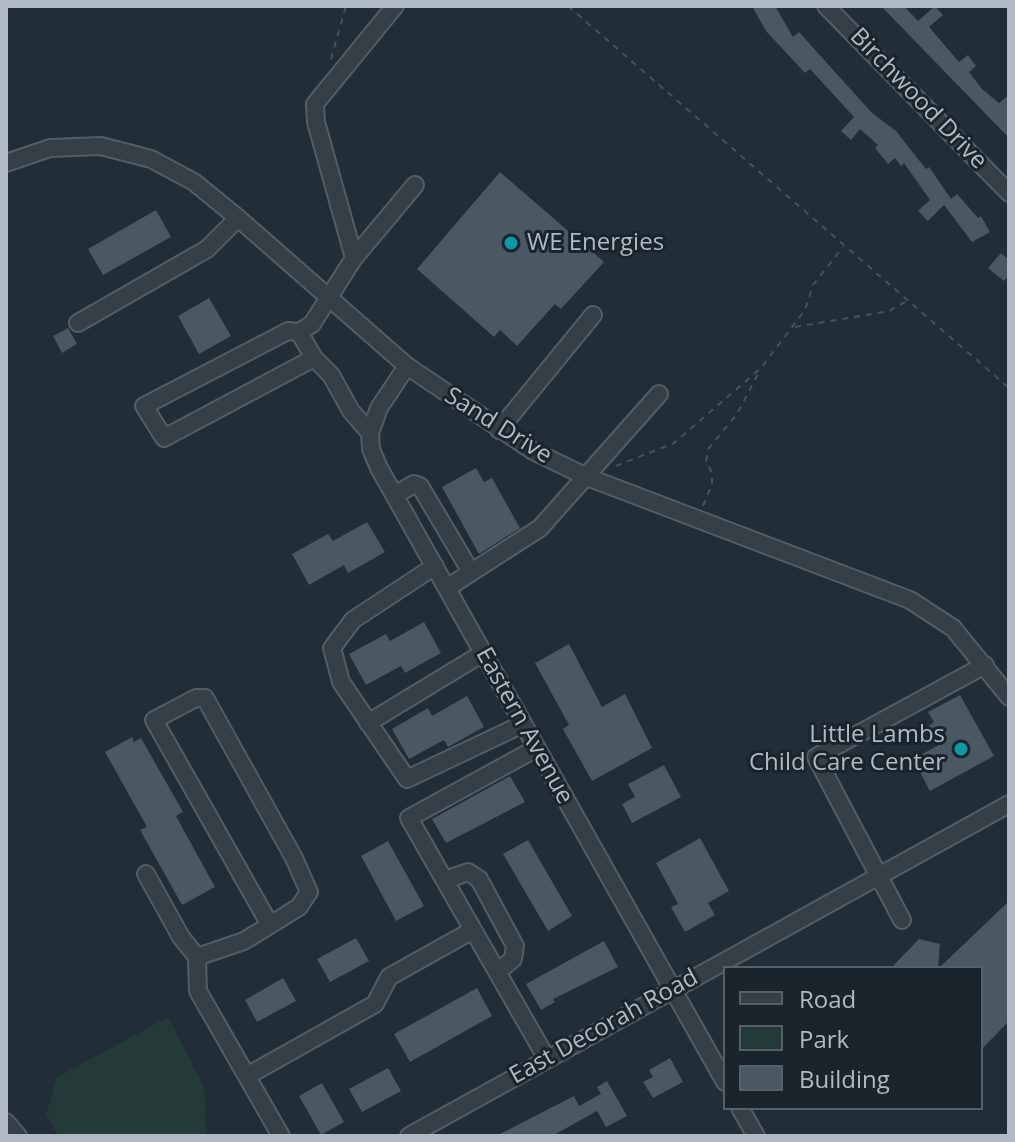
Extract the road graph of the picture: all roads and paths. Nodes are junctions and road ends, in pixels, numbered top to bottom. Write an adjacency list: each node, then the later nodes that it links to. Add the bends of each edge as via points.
1 (346, 6): 5 (path)
2 (395, 6): 11 (street, via 315,104)
3 (568, 6): 10 (path)
4 (826, 6): 8 (street, Birchwood Drive)
5 (329, 65)
6 (6, 163): 9 (street, Sand Drive, via 50,148 101,146 151,159 194,182)
7 (415, 185): 11 (street)
8 (1009, 193)
9 (238, 218): 12 (street, Sand Drive); 15 (street, via 207,249)
10 (844, 246): 13 (path); 16 (path, via 813,285)
11 (354, 258): 12 (street)
12 (329, 298): 17 (street, via 312,324); 19 (street, Sand Drive)
13 (907, 301): 16 (path, via 889,311); 21 (path)
14 (593, 315): 23 (street)
15 (78, 323)
16 (793, 328): 20 (path)
17 (299, 332): 18 (street, Eastern Avenue); 18 (street, via 288,331 144,406 164,438)
18 (314, 358): 24 (street, Eastern Avenue)
19 (407, 366): 23 (street, Sand Drive); 24 (street, via 379,408)
20 (761, 368): 25 (path, via 674,443); 28 (path, via 737,414 709,448 706,461 712,484)
21 (1009, 388)
22 (659, 394): 26 (street)
23 (499, 430): 26 (street, Sand Drive)
24 (370, 433): 27 (street, Eastern Avenue, via 371,449)
25 (613, 467)
26 (587, 477): 28 (street, Sand Drive); 30 (street, via 540,528)
27 (395, 495): 29 (street, Eastern Avenue); 30 (street, via 420,486)
28 (697, 518): 33 (street, Sand Drive, via 910,600 953,628)
29 (435, 566): 31 (street, Eastern Avenue); 35 (street, via 353,620 332,648 341,682)
30 (471, 572): 31 (street)
31 (447, 588): 32 (street, Eastern Avenue)
32 (483, 653): 35 (street); 36 (street, Eastern Avenue)
33 (985, 665): 34 (street, Sand Drive); 40 (street, via 816,757)
34 (1009, 697)
35 (368, 723): 36 (street, via 407,779)
36 (523, 724): 37 (street, Eastern Avenue)
37 (537, 748): 41 (street, via 409,818); 47 (street, Eastern Avenue)
38 (1009, 804): 40 (street, East Decorah Road)
39 (146, 874): 45 (street)
40 (879, 876): 42 (street); 47 (street, East Decorah Road)
41 (445, 880): 44 (street); 46 (street, via 468,872 479,879 515,946 513,959)
42 (902, 920)
43 (270, 925): 43 (street, via 299,907 309,892 205,698 196,698 154,720); 45 (street, via 244,941)
44 (473, 930): 46 (street); 49 (street, via 389,977 375,1004)
45 (197, 957): 49 (street, via 198,991)
46 (497, 972): 48 (street)
47 (672, 989): 48 (street, East Decorah Road); 50 (street, Eastern Avenue)
48 (547, 1059): 53 (street, East Decorah Road)
49 (247, 1076): 55 (street)
50 (723, 1078)
51 (741, 1110): 56 (street)
52 (6, 1122): 54 (street)
53 (416, 1134)
54 (18, 1136)
55 (281, 1136)
56 (756, 1136)

